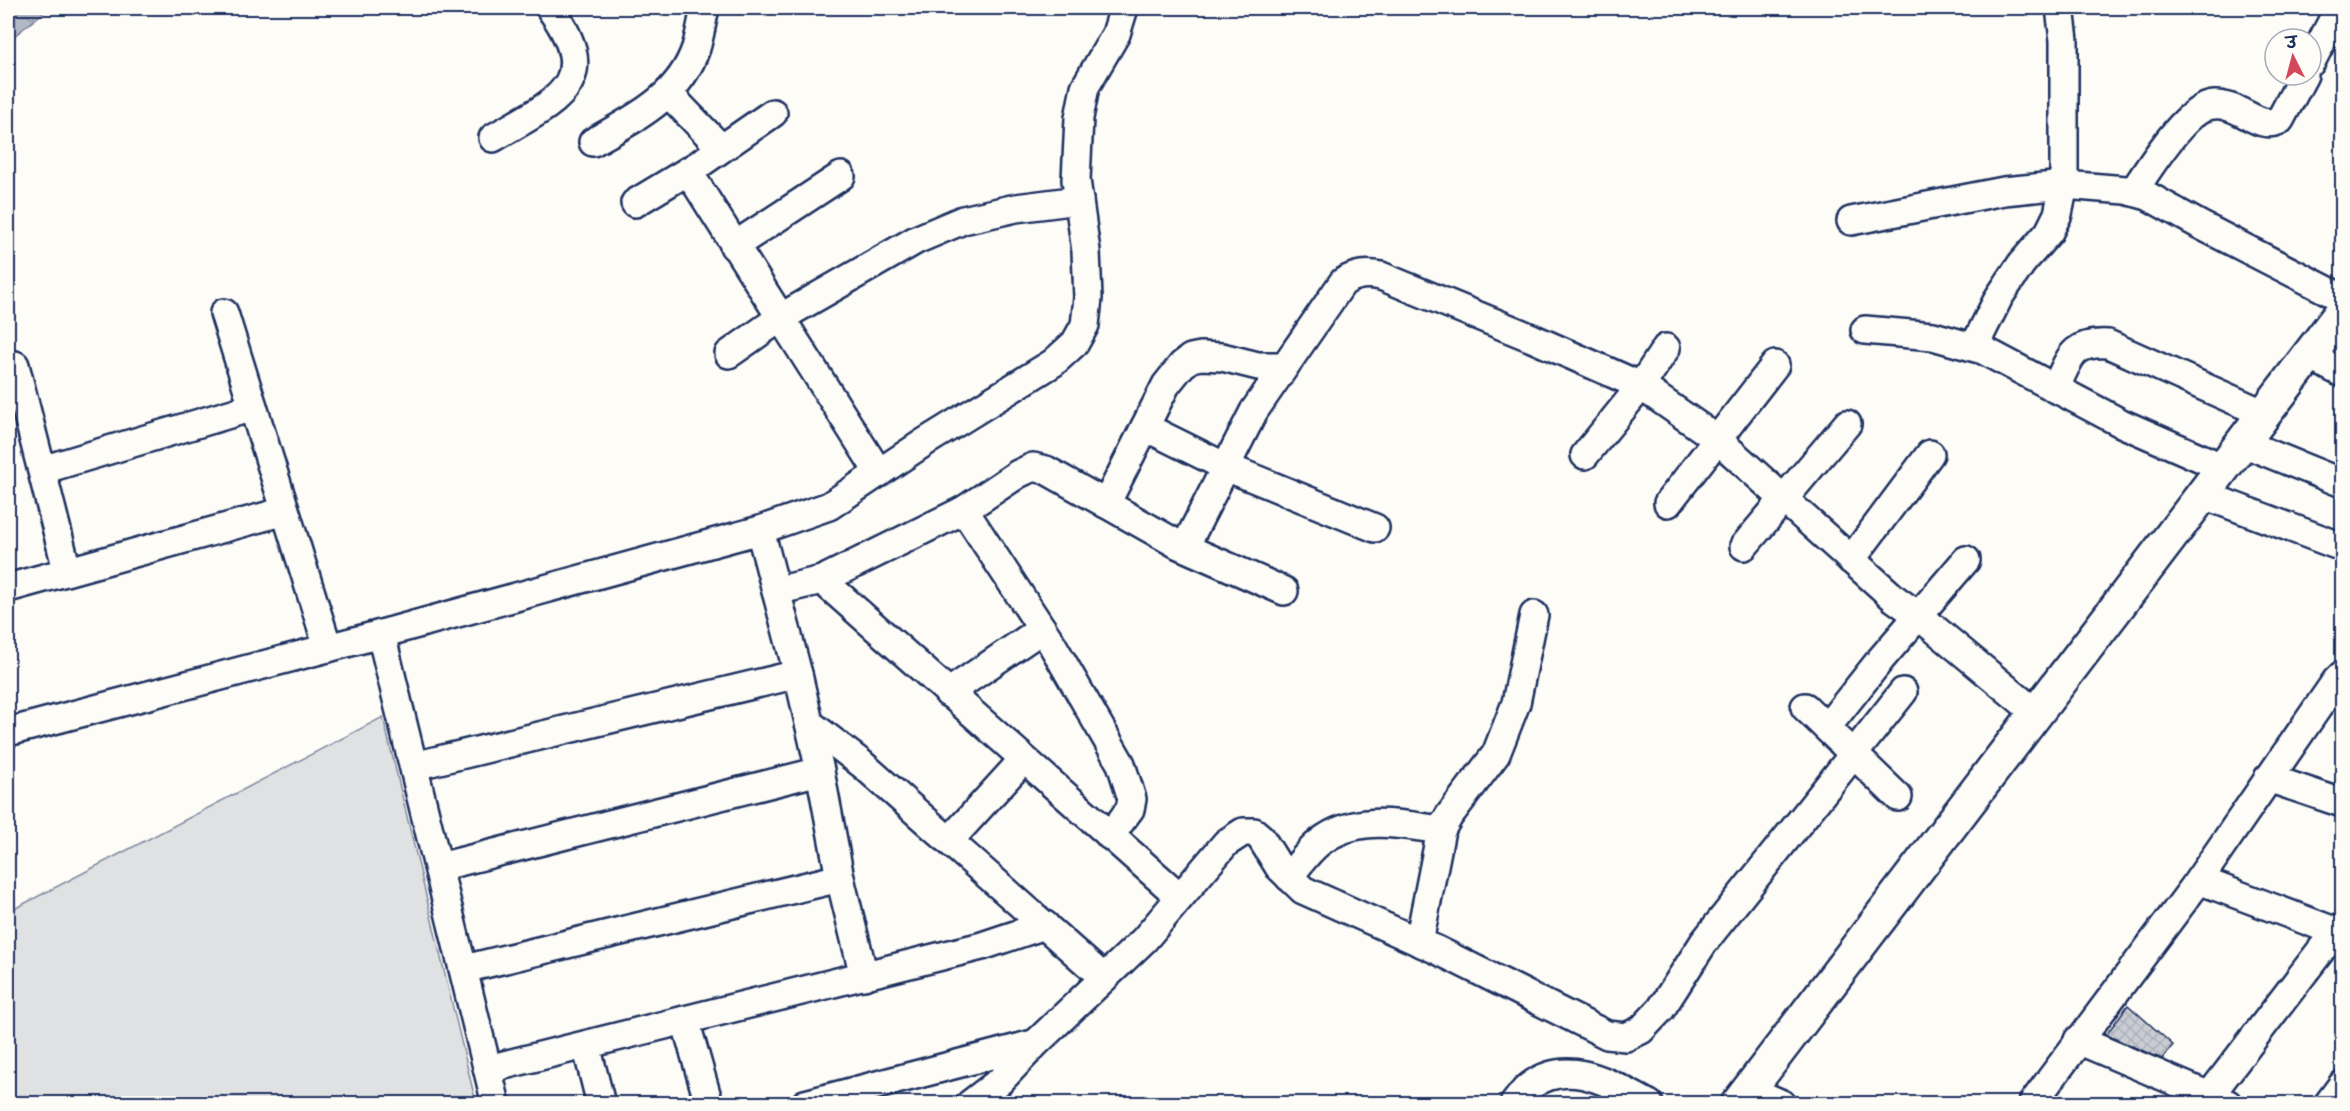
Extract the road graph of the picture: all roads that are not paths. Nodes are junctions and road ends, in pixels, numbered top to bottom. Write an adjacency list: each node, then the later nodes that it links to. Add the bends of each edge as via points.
1 (550, 8): 10 (street, via 574,58 572,79 547,105)
2 (705, 8): 8 (street, via 695,50)
3 (1124, 8): 17 (street, via 1116,34 1085,87 1078,118)
4 (2060, 8): 15 (street, via 2064,40)
5 (2339, 8): 6 (street)
6 (2323, 39)
7 (2298, 87): 16 (street, via 2280,120 2273,123 2263,123 2229,106 2214,104 2201,109 2187,120)
8 (669, 94): 11 (street); 12 (street)
9 (773, 113): 12 (street)
10 (493, 138)
11 (593, 142)
12 (721, 148): 13 (street)
13 (688, 171): 18 (street); 20 (street)
14 (841, 176): 20 (street)
15 (2064, 185): 16 (street); 19 (street, via 1982,194); 26 (street, via 2058,214 2049,232 1999,297)
16 (2133, 192): 21 (street, via 2148,196)
17 (1079, 200): 24 (street, via 963,220 916,240); 46 (street, via 1088,298 1085,325 1075,343 1053,363)
18 (635, 203)
19 (1851, 221)
20 (734, 246): 24 (street)
21 (2343, 298)
22 (2343, 312): 29 (main road)
23 (224, 313): 36 (street)
24 (780, 318): 28 (street); 46 (street)
25 (1865, 330): 26 (street, via 1933,336)
26 (1974, 347): 35 (street)
27 (1666, 348): 34 (street)
28 (729, 354)
29 (2310, 356): 33 (street); 37 (main road)
30 (15, 365): 45 (street)
31 (1775, 365): 40 (street)
32 (1286, 366): 34 (street, via 1343,282 1366,273); 39 (street, via 1258,366 1222,357 1191,358 1166,385); 44 (street, via 1254,411)
33 (2343, 373)
34 (1641, 386): 40 (street); 41 (street)
35 (2055, 388): 37 (street, via 2080,347 2108,344); 43 (street, via 2121,423)
36 (253, 407): 45 (street); 53 (street)
37 (2265, 414): 43 (main road)
38 (1847, 424): 49 (street)
39 (1144, 427): 44 (street); 51 (street)
40 (1718, 439): 49 (street); 50 (street)
41 (1585, 454)
42 (1930, 454): 59 (street)
43 (2234, 455): 47 (street); 48 (main road)
44 (1226, 467): 54 (street); 57 (street)
45 (42, 470): 61 (street)
46 (879, 473): 55 (street, via 829,506)
47 (2343, 483)
48 (2204, 495): 58 (street); 76 (main road)
49 (1783, 499): 56 (street); 59 (street)
50 (1668, 503)
51 (1106, 504): 52 (street, via 1046,470 1033,467); 57 (street)
52 (964, 510): 62 (street); 68 (street)
53 (285, 511): 61 (street); 70 (street)
54 (1375, 528)
55 (760, 530): 64 (street); 69 (street)
56 (1744, 546)
57 (1185, 547): 65 (street)
58 (2343, 547)
59 (1851, 560): 67 (street)
60 (1966, 560): 67 (street)
61 (67, 570): 63 (street)
62 (822, 580): 64 (street); 74 (street)
63 (8, 588)
64 (776, 591): 71 (street)
65 (1284, 591)
66 (1534, 615): 87 (street, via 1516,703 1497,754)
67 (1919, 616): 76 (street); 79 (street)
68 (1042, 629): 74 (street); 88 (street, via 1127,777 1130,808)
69 (381, 634): 70 (street); 82 (street)
70 (328, 648): 78 (street)
71 (798, 674): 77 (street); 82 (street)
72 (2343, 675): 84 (street)
73 (1903, 692): 80 (street)
74 (948, 693): 81 (street)
75 (1805, 707): 79 (street)
76 (2037, 714): 107 (main road)
77 (809, 723): 83 (street); 89 (street)
78 (8, 727)
79 (1827, 727): 80 (street)
80 (1855, 755): 85 (street); 97 (street, via 1704,942 1661,1009 1641,1030 1626,1037 1608,1035)
81 (1023, 760): 88 (street); 89 (street)
82 (414, 766): 90 (street)
83 (820, 771): 90 (street); 92 (street)
84 (2268, 778): 86 (street); 93 (street)
85 (1898, 797)
86 (2343, 803)
87 (1441, 830): 91 (street, via 1362,823 1338,830 1318,843); 97 (street)
88 (1110, 836): 94 (street)
89 (950, 841): 95 (street)
90 (439, 867): 98 (street)
91 (1289, 877): 94 (street, via 1261,838 1254,832 1243,832 1226,843); 97 (street, via 1303,890)
92 (840, 878): 98 (street); 99 (street)
93 (2199, 880): 96 (street); 102 (street)
94 (1180, 897): 100 (street, via 1144,940)
95 (1045, 925): 99 (street, via 982,946); 100 (street)
96 (2339, 933): 108 (street)
97 (1419, 942)
98 (464, 969): 105 (street)
99 (864, 976): 101 (street)
100 (1104, 978): 103 (street)
101 (685, 1020): 104 (street); 111 (street)
102 (2078, 1040): 108 (street); 117 (street)
103 (1035, 1044): 112 (street); 113 (street, via 1000,1081)
104 (586, 1045): 105 (street); 110 (street)
105 (488, 1069): 109 (street)
106 (2343, 1085): 118 (street)
107 (1744, 1097): 116 (street)
108 (2219, 1099)
109 (496, 1104)
110 (601, 1104)
111 (709, 1104)
112 (805, 1104)
113 (970, 1104)
114 (1514, 1104): 115 (street, via 1529,1086 1551,1074 1575,1072 1599,1078)
115 (1649, 1104)
116 (1782, 1104)
117 (2032, 1104)
118 (2328, 1104)

